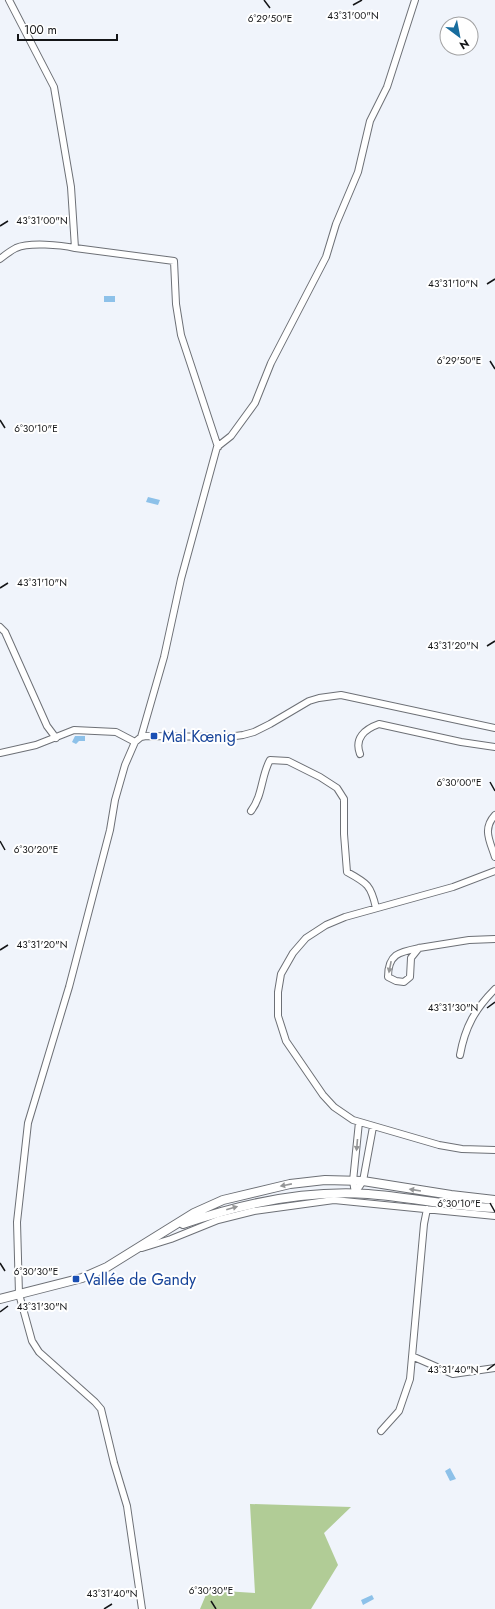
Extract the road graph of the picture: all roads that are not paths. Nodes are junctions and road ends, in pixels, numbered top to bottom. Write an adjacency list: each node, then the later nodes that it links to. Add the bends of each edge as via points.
1 (9, 0): 3 (street, via 54,88 71,187)
2 (415, 0): 5 (street, via 387,87 370,121 358,172 336,224 326,257 271,363 255,403 232,436)
3 (75, 248): 4 (street, via 25,246 16,248); 5 (street, via 174,261 176,304 181,335)
4 (0, 259)
5 (218, 447): 8 (street, via 197,518 164,657)
6 (0, 627): 9 (street, via 5,632 47,726)
7 (495, 728): 8 (street, via 341,695 309,701 259,730 242,735)
8 (141, 737): 10 (street)
9 (56, 738): 10 (street, via 74,730 106,731 116,732); 12 (street)
10 (135, 742): 35 (street, via 115,800 110,830 69,987 28,1123 17,1222)
11 (495, 747): 13 (street, via 379,724 370,727 360,736)
12 (0, 753)
13 (360, 754)
14 (251, 811): 18 (street, via 258,802 270,760 288,761 337,788 344,798 347,872 366,882 372,891)
15 (495, 815): 16 (street, via 487,827 487,835)
16 (495, 857)
17 (495, 871): 18 (street, via 453,887)
18 (376, 908): 23 (street, via 326,925 306,938 293,953 281,974 278,992 278,1016 286,1042 323,1095 334,1107)
19 (495, 939): 20 (street, via 469,940)
20 (419, 948): 20 (street, one-way to 20, via 401,952 393,957 388,966 388,977 404,982 410,977 411,958)
21 (495, 989): 22 (street, via 469,1022)
22 (460, 1055)
23 (359, 1122): 24 (street); 26 (street, one-way to 26)
24 (373, 1127): 25 (street, via 440,1145); 27 (street)
25 (495, 1150)
26 (353, 1181): 27 (street); 28 (street); 33 (street, one-way to 33, via 326,1180 255,1191 223,1200)
27 (363, 1181): 28 (street); 29 (street, one-way to 27)
28 (355, 1193): 30 (street); 33 (street, one-way to 28, via 262,1201 297,1195)
29 (495, 1200)
30 (495, 1208)
31 (427, 1209): 32 (street); 34 (street, via 334,1200 288,1206 218,1220 171,1239); 37 (street, via 414,1325)
32 (495, 1216)
33 (169, 1230): 34 (street)
34 (134, 1250): 35 (street, via 82,1278)
35 (18, 1294): 36 (street); 40 (street, via 27,1330 39,1352 101,1410 127,1506)
36 (1, 1299)
37 (414, 1357): 38 (street, via 453,1374); 39 (street, via 400,1411)
38 (495, 1368)
39 (380, 1431)
40 (142, 1609)

